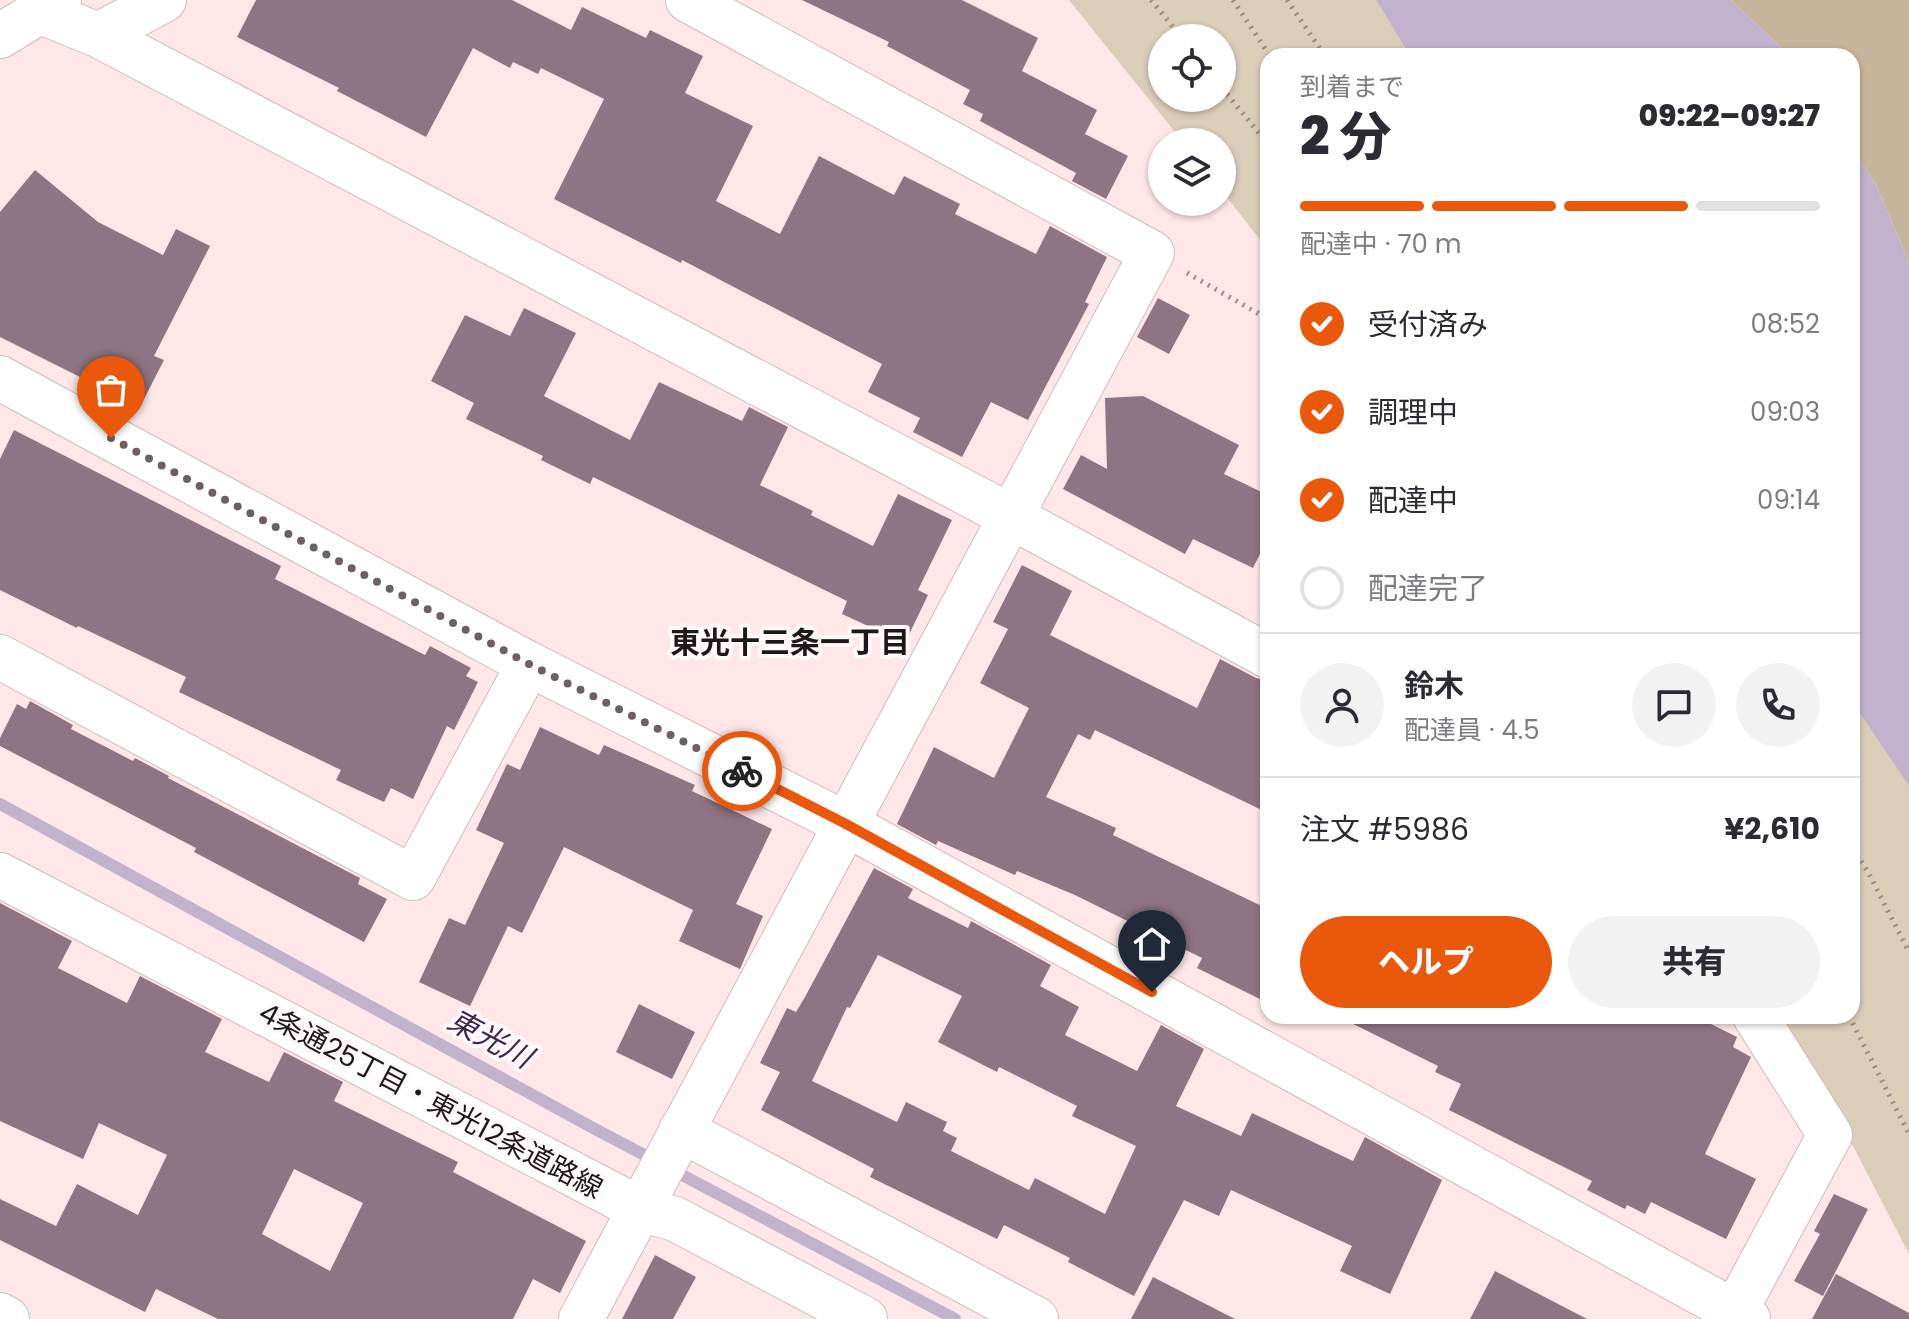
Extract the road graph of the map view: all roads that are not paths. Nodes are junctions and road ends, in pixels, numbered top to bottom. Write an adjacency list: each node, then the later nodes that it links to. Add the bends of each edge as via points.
1 (164, 0): 4 (street)
2 (688, 0): 7 (street, via 1152,253)
3 (49, 4): 4 (street); 5 (street)
4 (98, 35): 7 (street)
5 (0, 36)
6 (0, 378): 10 (street)
7 (1010, 516): 8 (street); 11 (street)
8 (1260, 652)
9 (0, 657): 10 (street, via 413,878)
10 (529, 664): 11 (street)
11 (846, 824): 14 (street); 16 (street)
12 (0, 875): 14 (street, 4条通25丁目・東光12条道路線)
13 (1760, 1024): 16 (street, via 1830,1135)
14 (662, 1167): 18 (street); 19 (street, 4条通25丁目・東光12条道路線, via 675,1219); 20 (street)
15 (0, 1315): 17 (street)
16 (1738, 1317)
17 (7, 1319)
18 (581, 1319)
19 (865, 1319)
20 (1036, 1319)

